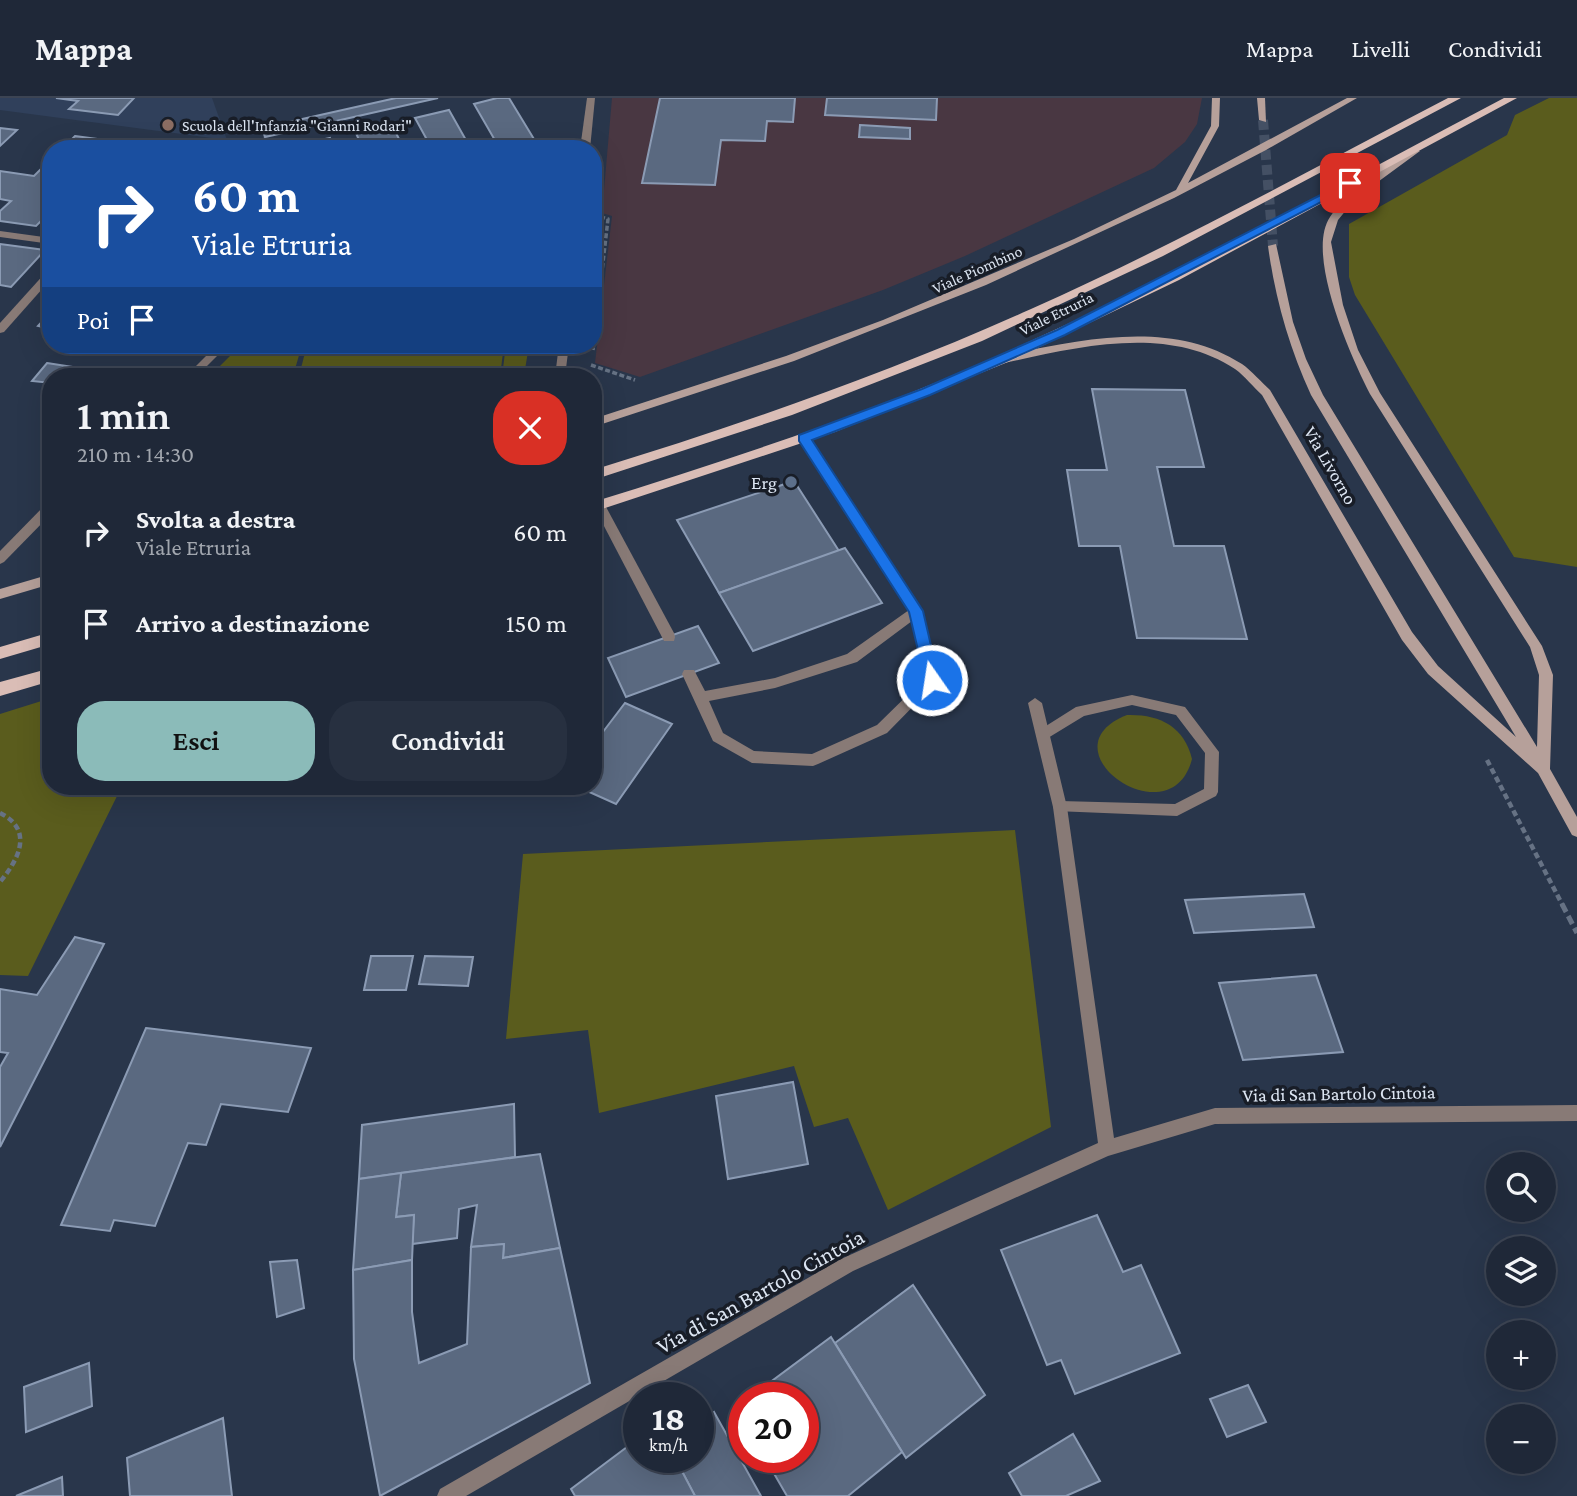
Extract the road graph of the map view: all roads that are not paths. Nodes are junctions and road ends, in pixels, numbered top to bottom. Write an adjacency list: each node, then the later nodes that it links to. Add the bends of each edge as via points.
1 (591, 98): 9 (street)
2 (1216, 98): 10 (street, via 1215,126)
3 (1261, 98): 7 (street)
4 (1353, 98): 10 (street, Viale Piombino, via 1275,143)
5 (1456, 98): 21 (main road, Viale Etruria, via 977,338 761,421)
6 (1512, 98): 8 (main road, Viale Etruria)
7 (1263, 120)
8 (1441, 135): 17 (main road, Viale Etruria, via 1128,299); 38 (street, via 1395,164 1336,214 1327,233 1328,256 1344,328 1375,394 1540,654 1546,675)
9 (586, 140)
10 (1180, 189): 19 (street, Viale Piombino, via 1010,272 907,316 772,366)
11 (0, 234): 12 (street)
12 (42, 240)
13 (1273, 246): 38 (street, Via Livorno, via 1288,329 1317,395)
14 (42, 283): 15 (street)
15 (0, 330)
16 (214, 354): 18 (street)
17 (1002, 359): 20 (main road, Viale Etruria); 38 (street, Via Livorno, via 1146,338 1188,346 1245,372 1266,393 1407,636 1442,678)
18 (199, 368)
19 (602, 420)
20 (804, 438): 22 (main road, Viale Etruria); 28 (street)
21 (602, 472)
22 (602, 504)
23 (42, 515): 25 (street)
24 (602, 517): 29 (street)
25 (0, 559)
26 (42, 582): 27 (street)
27 (0, 594)
28 (916, 611): 35 (street, via 852,658 775,683); 35 (street, via 932,680 882,729 813,760 752,757 718,737)
29 (668, 636)
30 (42, 641): 31 (main road)
31 (0, 653)
32 (689, 674): 35 (street)
33 (42, 677): 34 (main road)
34 (0, 689)
35 (701, 697)
36 (1035, 703): 37 (street)
37 (1043, 735): 39 (street); 39 (street, via 1081,711 1132,700 1180,711 1212,752 1211,792 1177,810)
38 (1543, 769): 40 (street, Via Livorno)
39 (1060, 807): 42 (street)
40 (1577, 831)
41 (1577, 1113): 42 (street, Via di San Bartolo Cintoia, via 1215,1116)
42 (1107, 1148): 43 (street, Via di San Bartolo Cintoia, via 847,1265)
43 (447, 1496)

